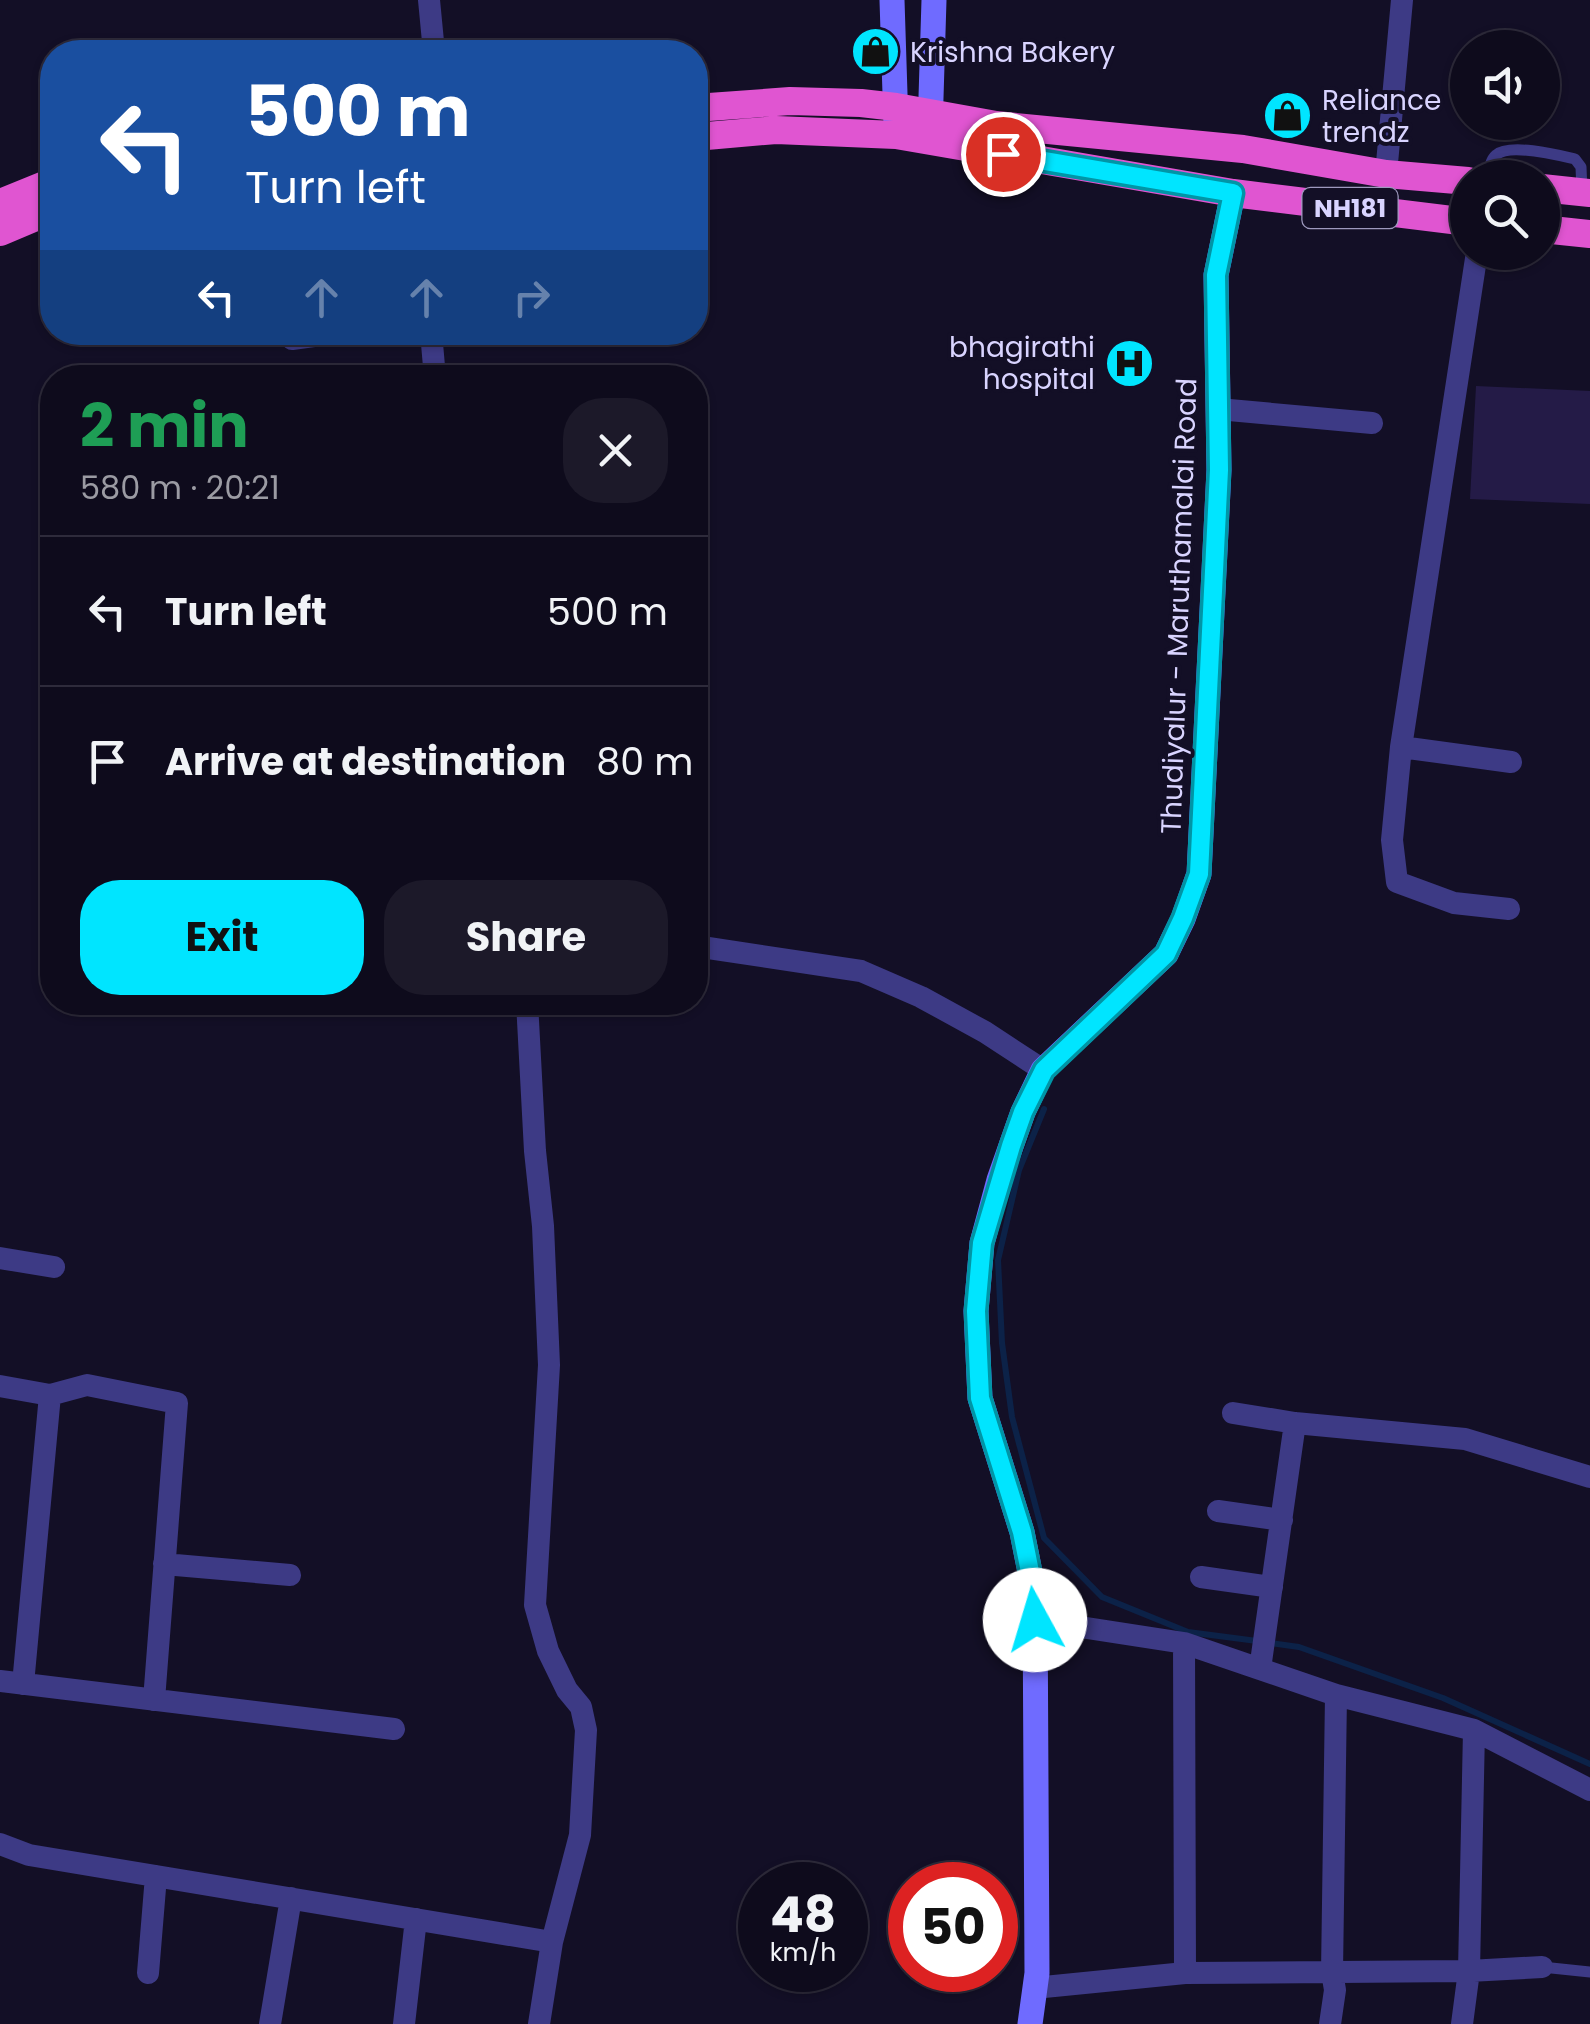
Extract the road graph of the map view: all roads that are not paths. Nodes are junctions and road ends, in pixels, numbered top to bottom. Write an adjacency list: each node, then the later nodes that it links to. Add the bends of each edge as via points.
1 (430, 0): 5 (street)
2 (892, 0): 6 (main road)
3 (934, 0): 8 (main road)
4 (1402, 0): 13 (street)
5 (433, 40)
6 (896, 106): 7 (highway, NH181, via 790,101); 8 (highway, NH181); 9 (main road)
7 (708, 107)
8 (930, 113): 11 (main road); 13 (highway, NH181, via 996,126 1242,149)
9 (896, 135): 10 (highway, NH181, via 776,130); 11 (highway, NH181)
10 (708, 137)
11 (929, 142): 17 (highway, NH181)
12 (1492, 160): 18 (lane, via 1511,149 1575,159)
13 (1386, 174): 14 (highway, NH181)
14 (1450, 179)
15 (40, 187): 19 (highway)
16 (1560, 190): 18 (highway)
17 (1233, 193): 21 (highway, NH181); 26 (main road, Thudiyalur - Maruthamalai Road, via 1216,275)
18 (1586, 193)
19 (0, 203)
20 (40, 215): 23 (highway)
21 (1450, 220)
22 (1560, 231): 24 (highway)
23 (0, 232)
24 (1590, 234)
25 (1474, 270): 28 (street)
26 (1218, 409): 27 (street); 33 (main road, Thudiyalur - Maruthamalai Road, via 1199,874 1166,954)
27 (1372, 423)
28 (1401, 747): 29 (street); 30 (street, via 1392,840 1396,882 1454,903)
29 (1510, 762)
30 (1510, 909)
31 (708, 948): 33 (street, via 861,970 921,997)
32 (527, 1015): 60 (street, via 549,1365 535,1605 586,1730 580,1835)
33 (1044, 1070): 47 (main road, Thudiyalur - Maruthamalai Road, via 995,1195 982,1243 976,1311 980,1398 1022,1532)
34 (0, 1258): 35 (street)
35 (54, 1268)
36 (0, 1386): 37 (street)
37 (50, 1396): 43 (street, via 87,1385 177,1403); 50 (street)
38 (1233, 1414): 39 (street)
39 (1295, 1423): 40 (street, via 1465,1439); 42 (street)
40 (1590, 1477)
41 (1218, 1511): 42 (street)
42 (1282, 1520): 46 (street)
43 (164, 1564): 44 (street); 52 (street)
44 (290, 1574)
45 (1201, 1577): 46 (street)
46 (1272, 1587): 49 (street)
47 (1035, 1620): 48 (street); 67 (main road, Thudiyalur - Maruthamalai Road)
48 (1184, 1643): 49 (street); 63 (street)
49 (1263, 1651): 51 (street)
50 (11, 1683): 52 (street)
51 (1336, 1695): 54 (street); 64 (street)
52 (154, 1700): 53 (street)
53 (394, 1729)
54 (1474, 1730): 55 (street); 62 (street)
55 (1590, 1790)
56 (0, 1844): 57 (street)
57 (156, 1876): 58 (street); 66 (street)
58 (290, 1898): 59 (street); 68 (street)
59 (416, 1919): 60 (street); 69 (street)
60 (552, 1942): 70 (street)
61 (1542, 1966): 62 (street); 65 (lane)
62 (1469, 1971): 64 (street); 73 (street)
63 (1185, 1972): 64 (street); 67 (street)
64 (1332, 1972): 72 (street)
65 (1590, 1972)
66 (148, 1973)
67 (1034, 1988): 71 (main road, Thudiyalur - Maruthamalai Road)
68 (270, 2024)
69 (404, 2024)
70 (538, 2024)
71 (1030, 2024)
72 (1330, 2024)
73 (1462, 2024)

